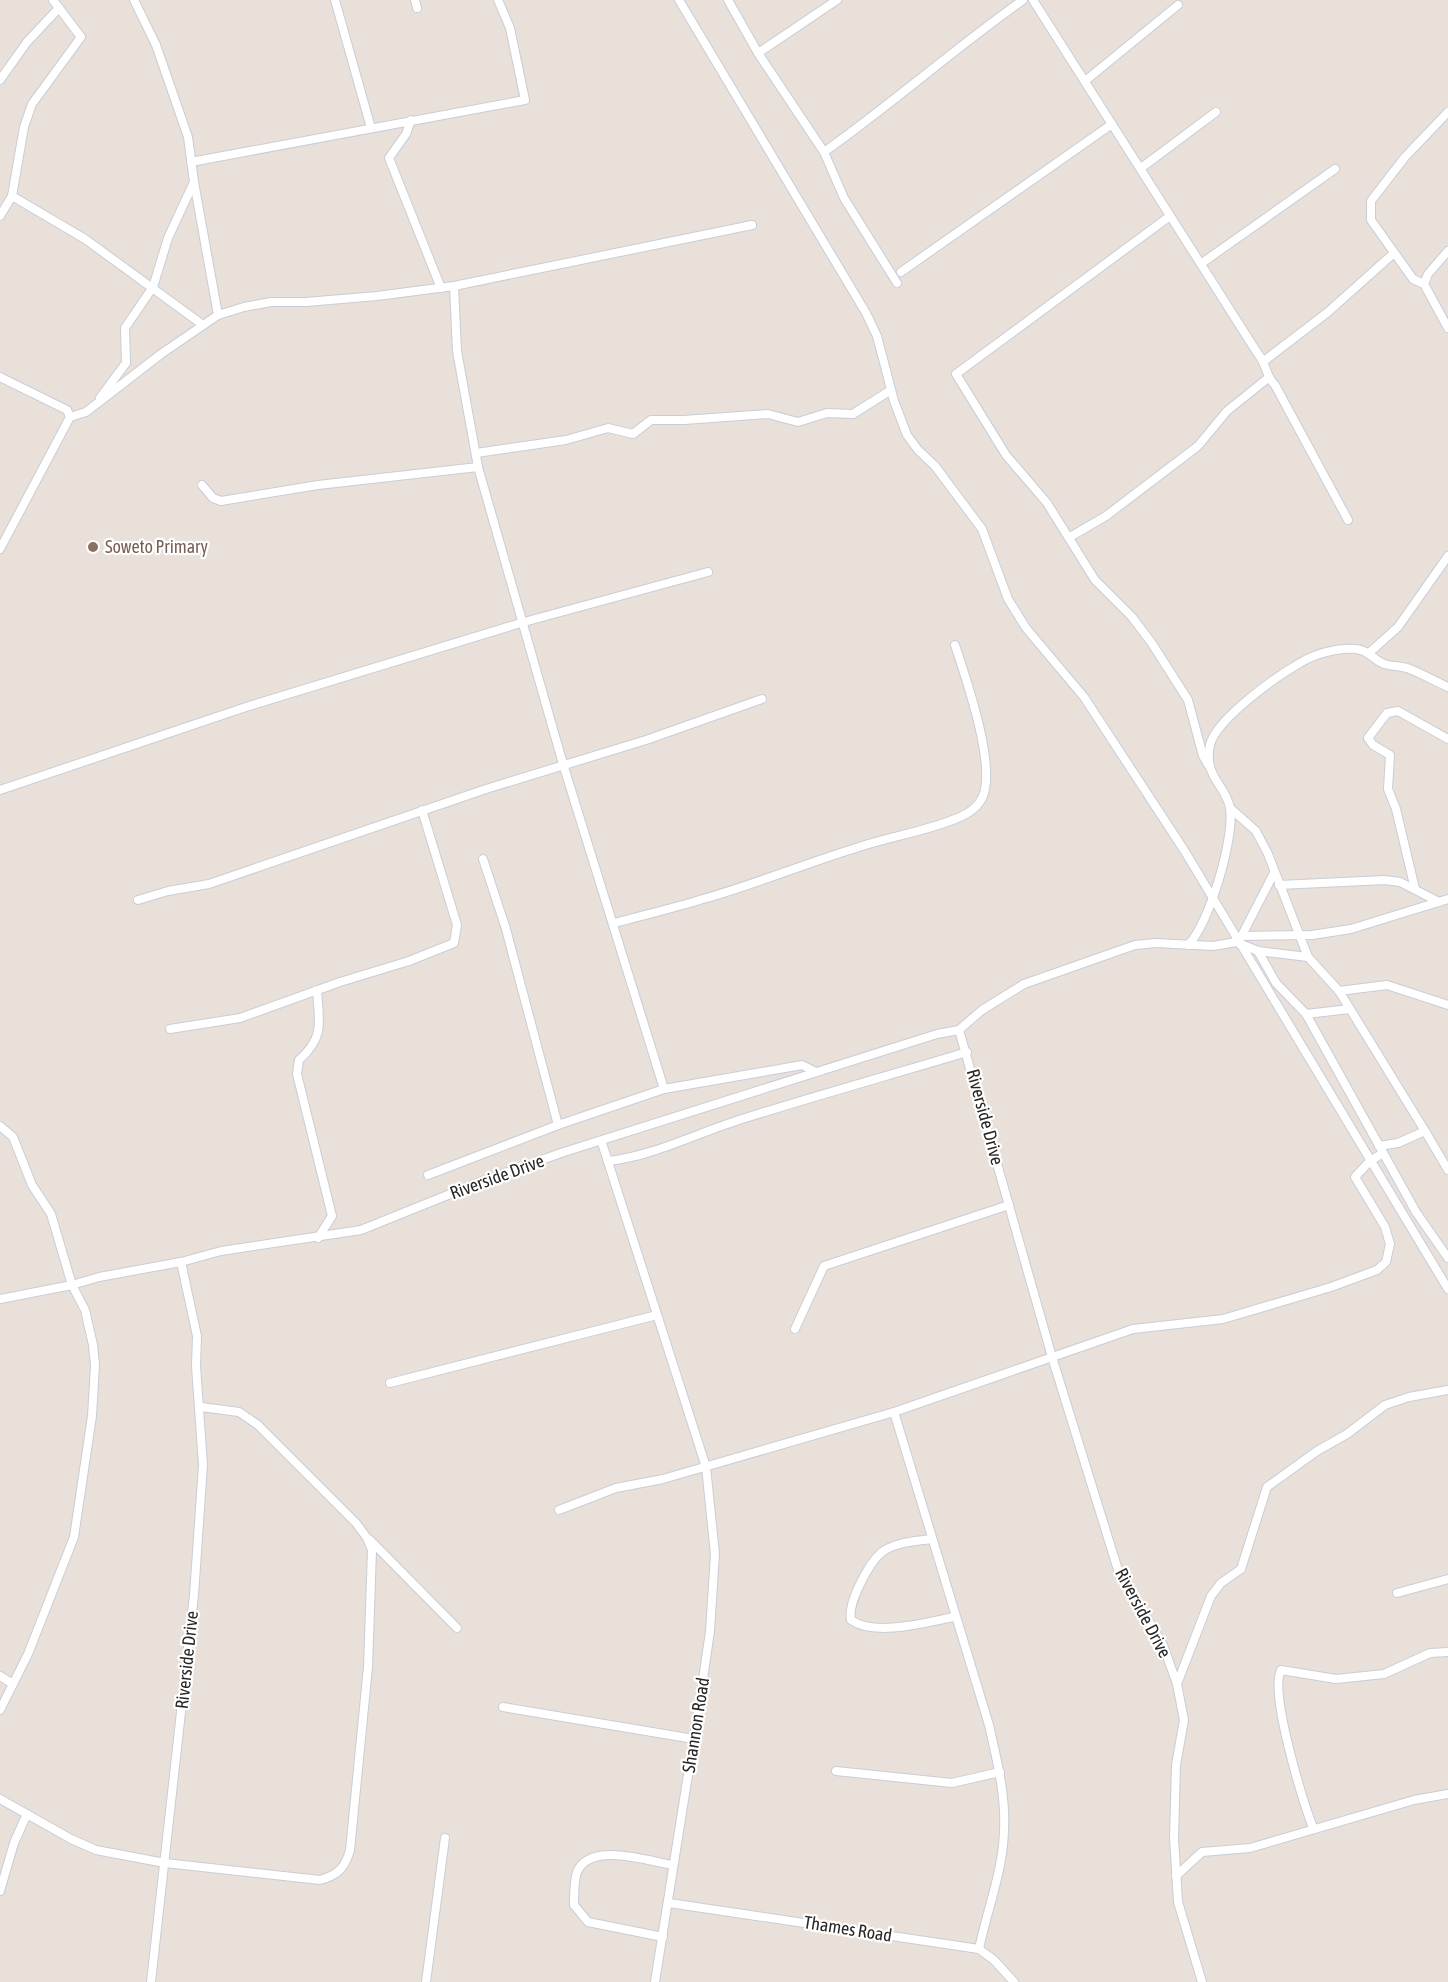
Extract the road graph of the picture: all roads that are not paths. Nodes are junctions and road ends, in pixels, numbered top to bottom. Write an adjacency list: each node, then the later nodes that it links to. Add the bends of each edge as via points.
1 (134, 0): 20 (street, via 175,97 188,137)
2 (335, 0): 18 (street)
3 (498, 0): 16 (street, via 510,28 525,100)
4 (679, 0): 43 (street, via 866,313 884,356)
5 (728, 0): 11 (street)
6 (837, 0): 11 (street)
7 (1023, 0): 19 (street, via 969,37 915,85)
8 (1034, 0): 13 (street)
9 (56, 4): 12 (street); 24 (street, via 81,37 32,104)
10 (1178, 5): 13 (street)
11 (758, 53): 19 (street)
12 (0, 80)
13 (1085, 81): 17 (street)
14 (1216, 112): 21 (street)
15 (1448, 112): 29 (street, via 1405,157 1371,201 1371,220)
16 (411, 120): 18 (street); 36 (street, via 389,158)
17 (1112, 124): 21 (street); 31 (street)
18 (371, 128): 20 (street)
19 (824, 152): 32 (street, via 844,198)
20 (191, 162): 23 (street)
21 (1141, 168): 26 (street)
22 (1335, 169): 30 (street)
23 (194, 182): 35 (street, via 168,238); 37 (street)
24 (12, 196): 25 (street); 35 (street, via 67,227)
25 (0, 216)
26 (1170, 216): 30 (street); 50 (street, via 956,374 1006,455)
27 (752, 225): 34 (street)
28 (1448, 251): 33 (street)
29 (1395, 253): 33 (street, via 1413,279); 40 (street)
30 (1202, 263): 40 (street)
31 (901, 272)
32 (897, 283)
33 (1424, 284): 39 (street)
34 (454, 286): 36 (street); 46 (street, via 457,351)
35 (153, 287): 38 (street); 44 (street, via 125,328 126,363)
36 (441, 288): 37 (street, via 332,301 259,303)
37 (218, 315): 38 (street)
38 (203, 326): 44 (street)
39 (1448, 328)
40 (1264, 361): 42 (street)
41 (0, 377): 45 (street, via 67,410)
42 (1268, 378): 49 (street); 50 (street, via 1227,411 1198,446 1106,516)
43 (891, 390): 46 (street, via 853,414 827,413 798,422 768,414 651,420 633,434 609,428 567,440); 69 (street, via 907,435 935,466 981,530 1008,599 1084,697)
44 (94, 406): 45 (street)
45 (70, 417): 51 (street)
46 (476, 453): 47 (street)
47 (478, 467): 48 (street, via 318,485 221,501); 54 (street)
48 (202, 485)
49 (1348, 520)
50 (1070, 537): 61 (street, via 1095,580 1132,617 1188,700)
51 (0, 549)
52 (1448, 556): 56 (street, via 1398,627)
53 (708, 572): 54 (street)
54 (524, 622): 60 (street); 62 (street, via 246,707)
55 (955, 645): 72 (street, via 985,757 986,780 976,806 945,822 704,899)
56 (1369, 653): 57 (street, via 1383,663 1407,668); 61 (street, via 1355,648 1319,654 1270,683 1214,736)
57 (1448, 687)
58 (762, 699): 60 (street)
59 (1448, 739): 68 (street, via 1398,711 1387,712 1368,738 1390,755 1388,789)
60 (564, 764): 64 (street); 72 (street)
61 (1209, 766): 63 (street)
62 (0, 790)
63 (1230, 808): 66 (street, via 1256,831); 69 (street, via 1229,833)
64 (422, 810): 70 (street, via 209,884); 78 (street, via 457,925 454,943)
65 (483, 859): 88 (street)
66 (1274, 873): 67 (street); 74 (street)
67 (1279, 885): 68 (street, via 1379,879); 73 (street)
68 (1415, 889): 71 (street)
69 (1213, 896): 74 (street); 75 (street, via 1202,928)
70 (138, 900)
71 (1443, 900): 73 (street, via 1359,927)
72 (615, 923): 87 (street)
73 (1301, 936): 74 (street); 77 (street)
74 (1241, 940): 75 (street, via 1213,946); 76 (street); 94 (street)
75 (1188, 945): 84 (street, via 1135,945 1039,977 1008,992)
76 (1258, 951): 77 (street); 82 (street, via 1276,983)
77 (1308, 957): 79 (street)
78 (317, 990): 83 (street, via 240,1018); 98 (street, via 319,1034 299,1060 297,1074 332,1216)
79 (1339, 991): 80 (street, via 1387,985); 81 (street)
80 (1448, 1005)
81 (1350, 1009): 82 (street); 90 (street)
82 (1306, 1014): 92 (street)
83 (170, 1029)
84 (959, 1030): 85 (street, Riverside Drive); 86 (street, Riverside Drive)
85 (967, 1052): 93 (street, via 764,1112 648,1153); 97 (street, Riverside Drive)
86 (816, 1072): 87 (street, via 802,1065); 91 (street, Riverside Drive, via 663,1119)
87 (664, 1089): 88 (street)
88 (558, 1125): 96 (street)
89 (0, 1126): 101 (street, via 13,1137 32,1185 51,1214)
90 (1425, 1131): 92 (street); 95 (street)
91 (602, 1143): 93 (street, Shannon Road); 98 (street, Riverside Drive, via 485,1180 361,1230)
92 (1381, 1150): 94 (street); 99 (street)
93 (608, 1161): 104 (street, Shannon Road)
94 (1370, 1161): 102 (street); 106 (street, via 1355,1179 1390,1244 1386,1262 1377,1270 1223,1319 1133,1329)
95 (1448, 1170)
96 (428, 1174)
97 (1009, 1205): 105 (street, via 824,1266); 106 (street, Riverside Drive)
98 (318, 1238): 100 (street, Riverside Drive, via 221,1251)
99 (1448, 1258)
100 (182, 1262): 101 (street, Riverside Drive, via 99,1276); 109 (street, Riverside Drive, via 197,1336)
101 (72, 1285): 103 (street, Riverside Drive); 123 (street, via 85,1310 93,1345 92,1416 68,1556)
102 (1448, 1290)
103 (0, 1299)
104 (657, 1315): 107 (street); 111 (street, Shannon Road)
105 (795, 1329)
106 (1052, 1357): 110 (street); 124 (street, Riverside Drive, via 1118,1570 1163,1646)
107 (390, 1383)
108 (1448, 1390): 124 (street, via 1385,1405 1266,1487 1241,1569 1210,1596)
109 (201, 1407): 113 (street, via 239,1412 258,1425); 135 (street, Riverside Drive, via 203,1465 194,1595)
110 (894, 1412): 111 (street); 114 (street)
111 (706, 1467): 112 (street, via 616,1488); 127 (street, Shannon Road, via 715,1554 710,1631)
112 (559, 1510)
113 (368, 1538): 115 (street); 116 (street)
114 (931, 1539): 119 (street); 119 (street, via 884,1550 857,1592 849,1612 851,1620 858,1625 894,1627)
115 (372, 1563): 116 (street); 135 (street, via 368,1667 346,1862 333,1876 320,1880)
116 (392, 1563): 120 (street)
117 (1448, 1579): 118 (street)
118 (1397, 1593)
119 (954, 1617): 129 (street)
120 (457, 1628)
121 (1448, 1652): 133 (street, via 1430,1653 1384,1674 1336,1679 1281,1670 1286,1734 1297,1785)
122 (0, 1676): 123 (street)
123 (14, 1684): 126 (street)
124 (1177, 1684): 137 (street, Riverside Drive, via 1184,1720 1176,1765)
125 (503, 1707): 127 (street)
126 (0, 1710)
127 (694, 1739): 136 (street, Shannon Road)
128 (836, 1771): 129 (street, via 952,1783)
129 (1000, 1772): 141 (street, via 1004,1832 1000,1866)
130 (1448, 1794): 133 (street)
131 (0, 1799): 132 (street)
132 (27, 1814): 135 (street, via 96,1850); 138 (street)
133 (1313, 1828): 137 (street, via 1250,1848 1202,1852)
134 (446, 1838): 143 (street)
135 (165, 1863): 142 (street, Riverside Drive)
136 (673, 1865): 139 (street, Shannon Road); 140 (street, via 606,1854 584,1863 577,1872 574,1905 588,1922)
137 (1176, 1876): 146 (street, Riverside Drive, via 1186,1937)
138 (0, 1891)
139 (669, 1903): 140 (street, Shannon Road); 141 (street, Thames Road)
140 (663, 1937): 144 (street, Shannon Road)
141 (979, 1949): 145 (street)
142 (151, 1982)
143 (426, 1982)
144 (656, 1982)
145 (1014, 1982)
146 (1202, 1982)

